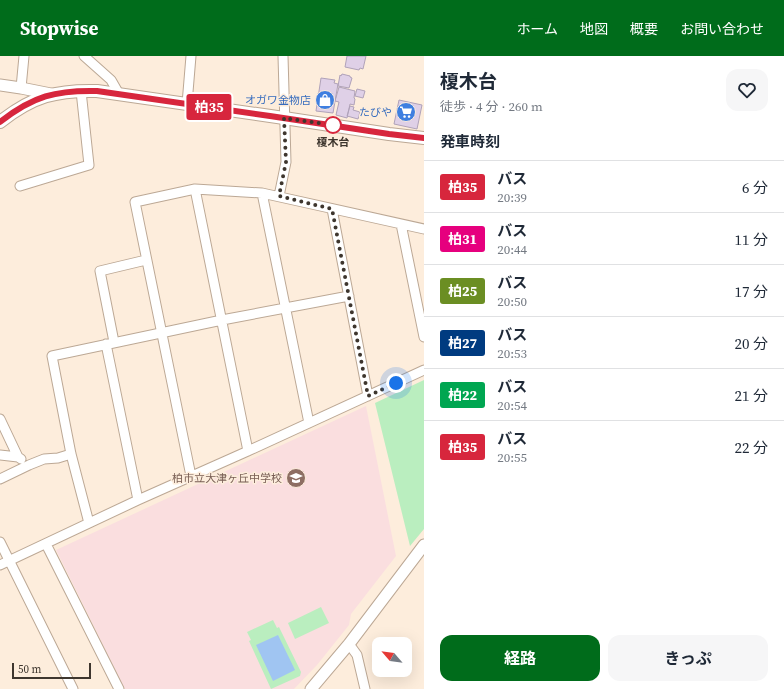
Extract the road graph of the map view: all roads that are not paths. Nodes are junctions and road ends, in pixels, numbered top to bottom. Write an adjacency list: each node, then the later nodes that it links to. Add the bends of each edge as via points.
1 (24, 56): 6 (street)
2 (84, 56): 9 (street, via 111,80)
3 (191, 56): 10 (street)
4 (283, 56): 11 (street)
5 (0, 85): 6 (street)
6 (21, 88): 8 (street)
7 (81, 91): 8 (main road); 9 (main road); 14 (street, via 89,165)
8 (51, 94): 12 (main road, via 20,107)
9 (119, 94): 10 (main road)
10 (187, 104): 11 (main road)
11 (284, 118): 13 (main road); 17 (street, via 286,162)
12 (0, 122)
13 (424, 138)
14 (20, 186)
15 (195, 189): 16 (street); 21 (street, via 135,202); 24 (street)
16 (262, 193): 17 (street); 23 (street)
17 (279, 196): 18 (street)
18 (332, 209): 19 (street); 22 (street)
19 (401, 224): 20 (street); 26 (street)
20 (424, 229)
21 (146, 260): 25 (street); 27 (street, via 100,271)
22 (349, 296): 23 (street); 29 (street)
23 (286, 308): 24 (street); 31 (street)
24 (222, 320): 25 (street); 32 (street)
25 (162, 333): 27 (street); 37 (street)
26 (424, 337)
27 (110, 343): 33 (street, via 52,356); 39 (street)
28 (424, 370): 29 (street)
29 (368, 396): 31 (street)
30 (0, 419): 35 (street)
31 (309, 423): 32 (street)
32 (248, 451): 37 (street)
33 (71, 454): 36 (street); 40 (street)
34 (0, 455): 35 (street)
35 (18, 457): 36 (street)
36 (28, 465): 38 (street)
37 (191, 476): 39 (street)
38 (0, 479)
39 (138, 500): 40 (street)
40 (89, 523): 42 (street)
41 (0, 542): 44 (street)
42 (46, 544): 44 (street); 48 (street)
43 (424, 545): 46 (street)
44 (10, 560): 45 (street); 47 (street)
45 (0, 565)
46 (349, 644): 49 (street); 50 (street, via 357,655)
47 (73, 689)
48 (119, 689)
49 (311, 689)
50 (364, 689)

